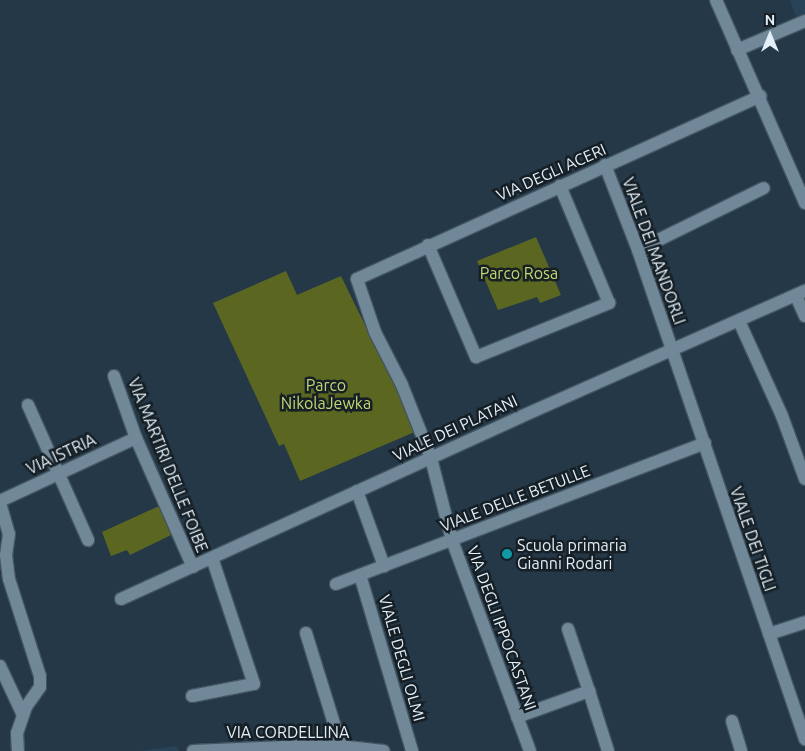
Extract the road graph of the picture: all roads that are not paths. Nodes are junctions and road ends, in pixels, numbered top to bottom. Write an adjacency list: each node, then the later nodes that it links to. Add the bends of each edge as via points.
1 (716, 0): 3 (street)
2 (805, 21): 3 (street)
3 (737, 50): 4 (street)
4 (760, 96): 5 (street, VIA DEGLI ACERI); 6 (street)
5 (605, 165): 7 (street, VIA DEGLI ACERI); 11 (street, VIALE DEI MANDORLI)
6 (801, 181): 9 (street)
7 (560, 186): 10 (street, VIA DEGLI ACERI); 10 (street, via 609,303 476,357)
8 (764, 188): 11 (street)
9 (805, 203)
10 (428, 245): 12 (street, VIA DEGLI ACERI)
11 (638, 250): 16 (street, VIALE DEI MANDORLI)
12 (358, 279): 21 (street, VIA DEGLI IPPOCASTANI, via 375,332 402,385)
13 (800, 294): 14 (street); 15 (street, VIALE DEI PLATANI)
14 (805, 316)
15 (739, 322): 16 (street, VIALE DEI PLATANI); 23 (street, via 782,416)
16 (672, 349): 20 (street, VIALE DEI TIGLI); 21 (street, VIALE DEI PLATANI)
17 (114, 376): 19 (street, VIA MARTIRI DELLE FOIBE)
18 (28, 405): 22 (street)
19 (136, 438): 22 (street, VIA ISTRIA); 30 (street, VIA MARTIRI DELLE FOIBE)
20 (705, 443): 27 (street, VIALE DELLE BETULLE); 37 (street, VIALE DEI TIGLI)
21 (431, 458): 24 (street, VIALE DEI PLATANI); 27 (street, VIA DEGLI IPPOCASTANI)
22 (57, 473): 25 (street, VIA ISTRIA); 26 (street)
23 (805, 479)
24 (357, 491): 28 (street, VIALE DEI PLATANI); 29 (street)
25 (0, 502): 41 (street, via 9,534 6,555 8,579 40,676 40,687)
26 (88, 540)
27 (452, 540): 29 (street, VIALE DELLE BETULLE); 42 (street, VIA DEGLI IPPOCASTANI)
28 (212, 558): 30 (street, VIALE DEI PLATANI); 40 (street, via 254,684)
29 (384, 566): 31 (street, VIALE DELLE BETULLE)
30 (192, 567): 33 (street, VIALE DEI PLATANI)
31 (360, 575): 32 (street, VIALE DELLE BETULLE); 49 (street, VIALE DEGLI OLMI)
32 (336, 584)
33 (121, 600)
34 (805, 622): 37 (street)
35 (568, 629): 39 (street)
36 (306, 633): 45 (street)
37 (769, 634): 44 (street, VIALE DEI TIGLI)
38 (0, 666): 41 (street)
39 (589, 691): 42 (street); 51 (street)
40 (192, 696)
41 (23, 715): 46 (street, via 17,733)
42 (517, 716): 50 (street, VIA DEGLI IPPOCASTANI)
43 (732, 721): 52 (street)
44 (805, 739)
45 (341, 746): 47 (street, VIA CORDELLINA); 48 (street, VIA CORDELLINA)
46 (18, 751)
47 (193, 751)
48 (384, 751)
49 (412, 751)
50 (530, 751)
51 (608, 751)
52 (740, 751)

